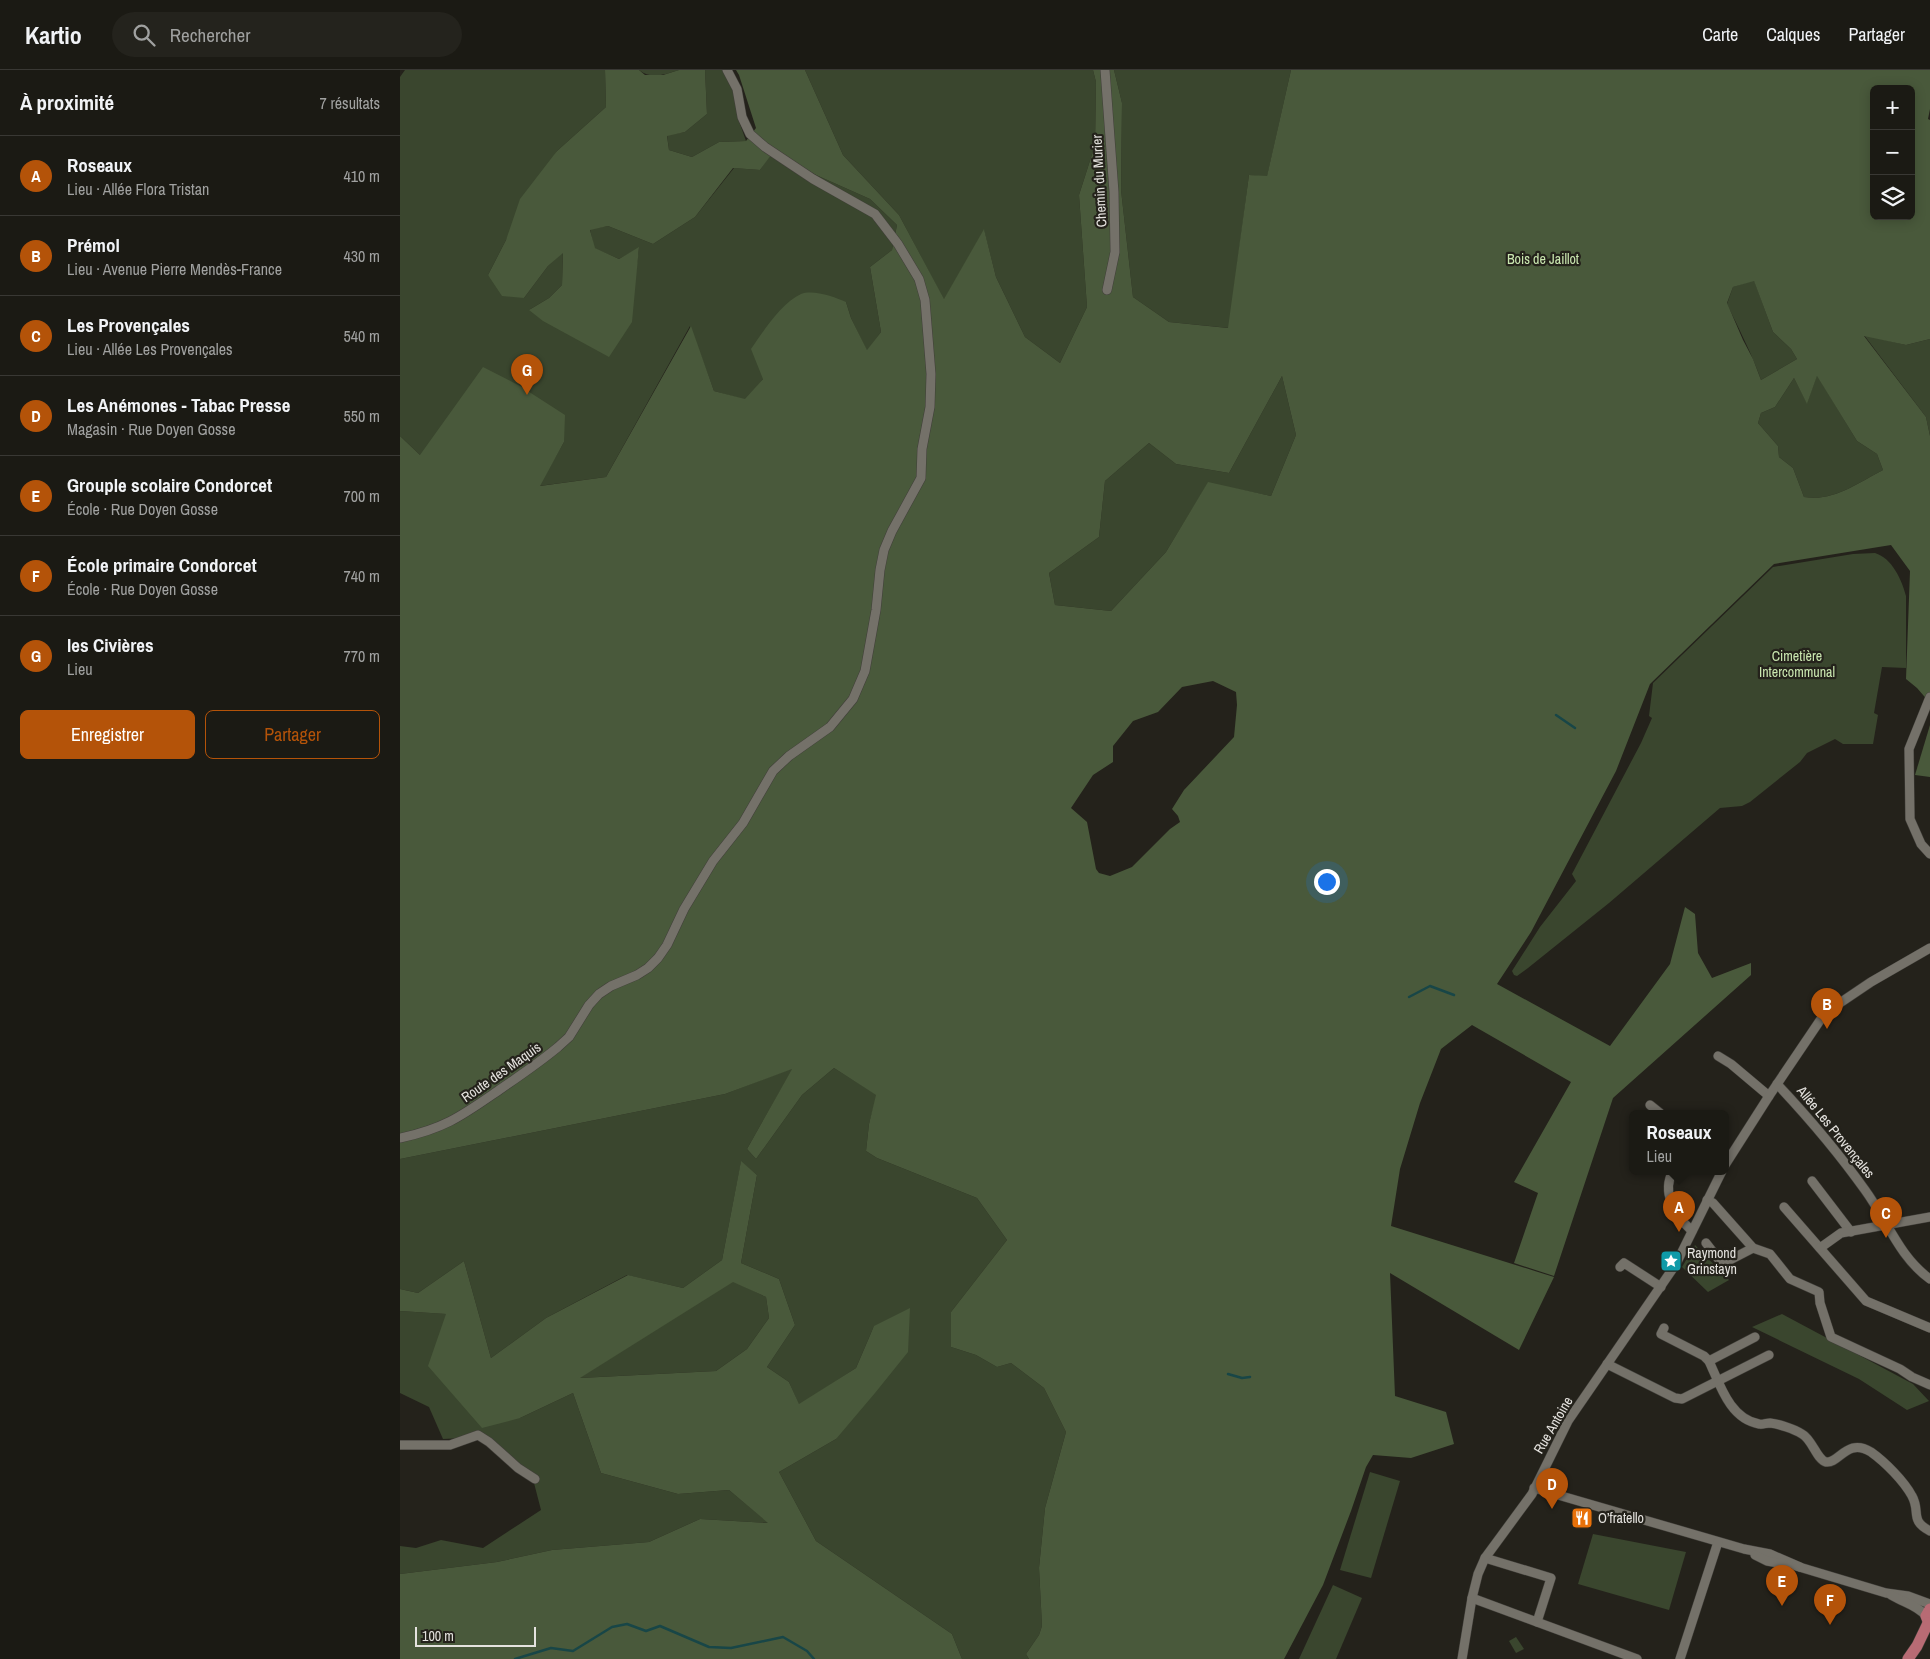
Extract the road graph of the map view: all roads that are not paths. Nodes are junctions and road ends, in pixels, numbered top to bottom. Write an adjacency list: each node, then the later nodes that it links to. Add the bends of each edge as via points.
1 (727, 70): 12 (street, Route des Maquis, via 737,89 742,117 750,134 805,174 875,214 919,279 925,300 931,374 921,478 884,550 865,671 853,699 830,726 773,771 743,823 713,861 658,958 642,972 611,986 596,997 569,1037 530,1069 461,1117)
2 (1106, 70): 3 (street, Chemin du Murier, via 1115,252)
3 (1107, 290)
4 (1930, 697): 5 (street, via 1909,749 1910,819 1921,844)
5 (1930, 854)
6 (1930, 948): 8 (street, via 1825,1013)
7 (1718, 1056): 9 (street)
8 (1777, 1084): 9 (street); 20 (street, Allée Les Provençales, via 1838,1154 1867,1192)
9 (1769, 1096): 13 (street)
10 (1650, 1105): 11 (street)
11 (1656, 1110)
12 (400, 1138)
13 (1729, 1159)
14 (1671, 1175): 21 (street, via 1668,1190 1674,1208)
15 (1720, 1175): 17 (street, Rue Antoine)
16 (1812, 1181): 22 (street)
17 (1707, 1200): 21 (street, Rue Antoine); 24 (street)
18 (1784, 1207): 25 (street)
19 (1930, 1217): 20 (street)
20 (1886, 1225): 22 (street); 27 (street, Allée Les Provençales, via 1910,1262)
21 (1692, 1231): 28 (street, Rue Antoine)
22 (1851, 1232): 25 (street, via 1842,1233)
23 (1706, 1243): 24 (street, via 1724,1263)
24 (1753, 1248): 36 (street, via 1770,1254 1790,1279 1819,1292 1831,1337)
25 (1820, 1248): 30 (street, via 1866,1301)
26 (1620, 1267): 28 (street, via 1624,1263)
27 (1930, 1279)
28 (1661, 1287): 34 (street, Rue Antoine)
29 (1664, 1328): 33 (street, via 1661,1334)
30 (1930, 1328)
31 (1754, 1338): 33 (street)
32 (1769, 1355): 35 (street)
33 (1709, 1361): 35 (street)
34 (1607, 1364): 35 (street, via 1675,1398 1688,1397); 39 (street, Rue Antoine, via 1568,1421)
35 (1718, 1381): 40 (street, via 1734,1411 1744,1419 1801,1433 1810,1439 1826,1462 1852,1448 1869,1451 1888,1465 1912,1495 1918,1522)
36 (1930, 1385)
37 (400, 1445): 38 (street, via 450,1445 478,1435)
38 (535, 1479)
39 (1534, 1488): 41 (street); 42 (street, Rue Antoine)
40 (1930, 1531)
41 (1718, 1542): 43 (street, via 1744,1549 1767,1561 1800,1567); 50 (street)
42 (1485, 1558): 44 (street, Rue Antoine); 47 (street, via 1550,1578)
43 (1886, 1593): 45 (street); 46 (street, via 1920,1608)
44 (1472, 1598): 47 (street); 48 (street, Rue Antoine)
45 (1930, 1604)
46 (1929, 1621): 51 (main road); 52 (main road)
47 (1537, 1622): 49 (street)
48 (1462, 1659)
49 (1637, 1659)
50 (1680, 1659)
51 (1908, 1659)
52 (1913, 1659)

